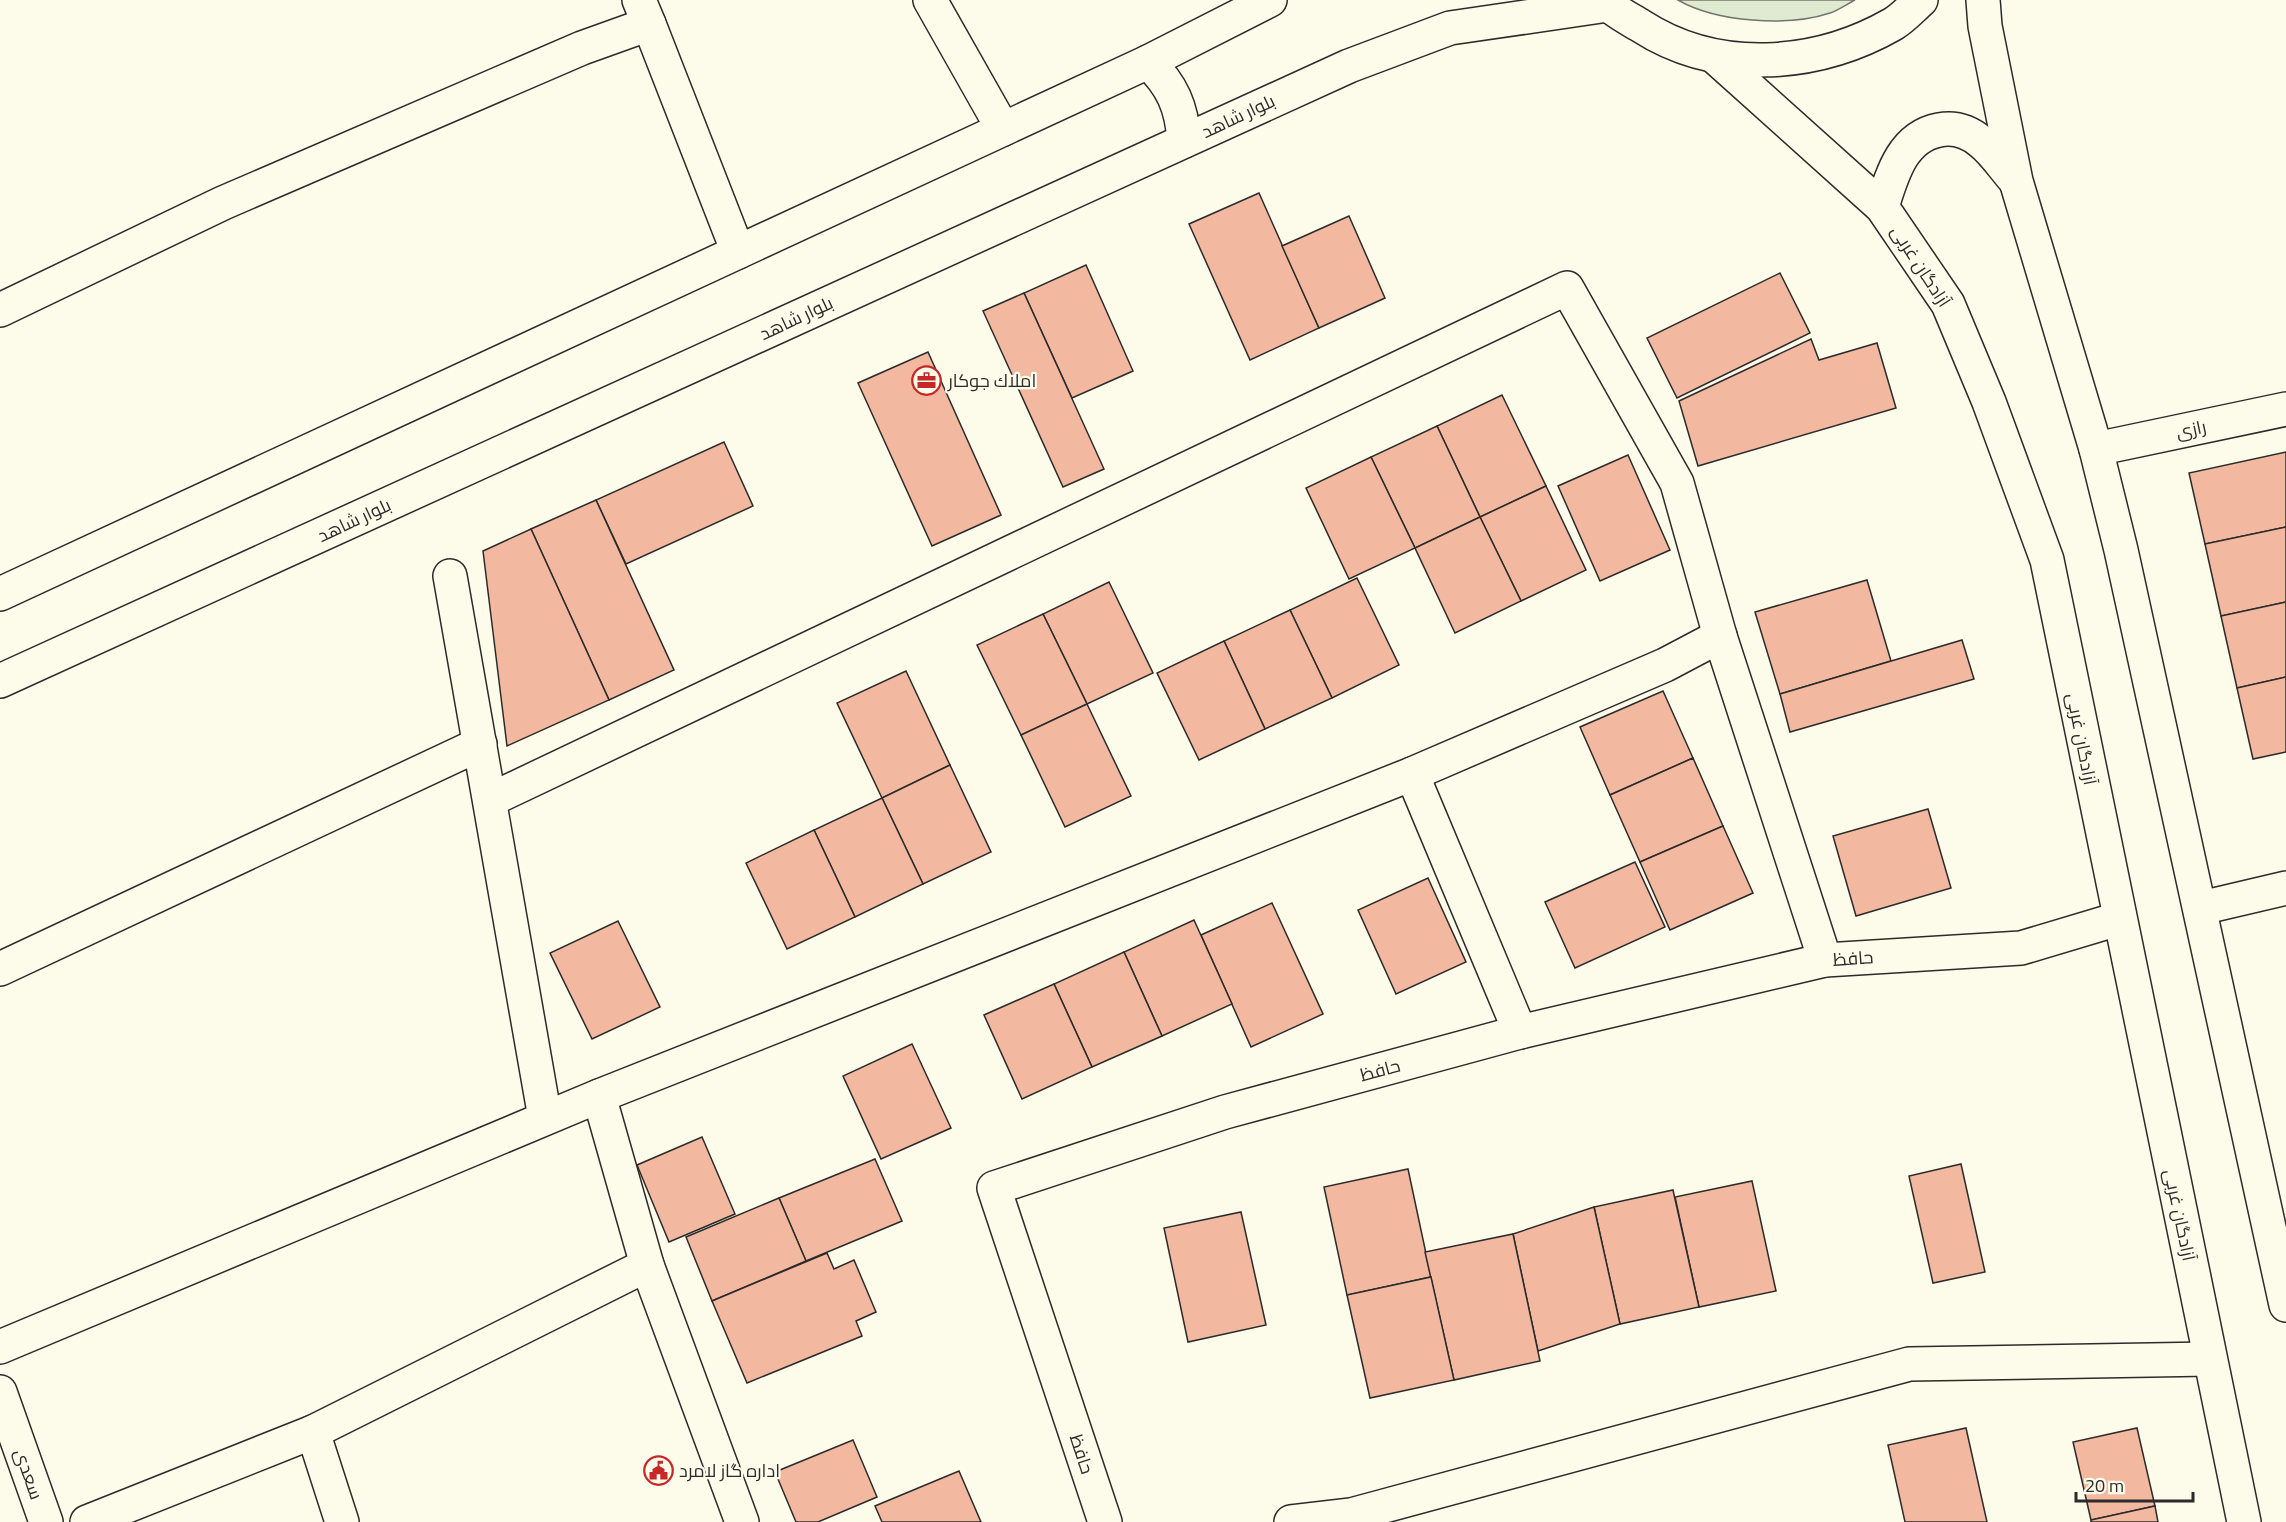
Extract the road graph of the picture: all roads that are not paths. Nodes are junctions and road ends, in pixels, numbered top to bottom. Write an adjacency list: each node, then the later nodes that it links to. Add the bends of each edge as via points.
1 (930, 0): 9 (street)
2 (1270, 0): 8 (street)
3 (1921, 0): 7 (street, via 1895,23 1839,50 1777,61)
4 (1983, 0): 11 (street)
5 (1606, 3): 7 (street, via 1659,37); 10 (street, بلوار شاهد, via 1450,28 1349,66)
6 (644, 12): 13 (street); 14 (street, via 582,48 223,203)
7 (1715, 57): 12 (street, آزادگان غربی)
8 (1148, 62): 9 (street); 10 (street, via 1164,77 1176,97 1183,118)
9 (1003, 129): 13 (street)
10 (1184, 141): 20 (street, بلوار شاهد)
11 (2016, 181): 12 (street, via 1981,142 1954,127 1926,133 1905,149); 16 (street)
12 (1882, 207): 26 (street, آزادگان غربی, via 1947,304 1989,402 2047,560)
13 (738, 252): 18 (street)
14 (0, 310)
15 (2286, 409): 16 (street, رازی)
16 (2096, 449): 25 (street)
17 (450, 576): 21 (street)
18 (0, 594)
19 (1720, 636): 22 (street, via 1665,665); 23 (street, via 1677,483 1567,288); 27 (street)
20 (0, 681)
21 (480, 744): 23 (street); 28 (street)
22 (1412, 774): 29 (street); 30 (street)
23 (490, 800): 31 (street)
24 (2286, 888): 25 (street)
25 (2201, 908): 33 (street)
26 (2118, 919): 27 (street, حافظ, via 2021,948); 35 (street, آزادگان غربی)
27 (1824, 960): 29 (street, حافظ)
28 (0, 969)
29 (1520, 1032): 42 (street, حافظ, via 1225,1112 994,1188)
30 (599, 1096): 31 (street); 32 (street)
31 (545, 1118): 34 (street)
32 (647, 1264): 37 (street); 41 (street)
33 (2286, 1305)
34 (0, 1347)
35 (2210, 1359): 43 (street, via 1909,1364 1351,1515); 44 (street, آزادگان غربی)
36 (0, 1392): 38 (street, سعدی)
37 (313, 1432): 39 (street); 40 (street)
38 (46, 1522)
39 (87, 1522)
40 (342, 1522)
41 (742, 1522)
42 (1105, 1522)
43 (1291, 1522)
44 (2244, 1522)

